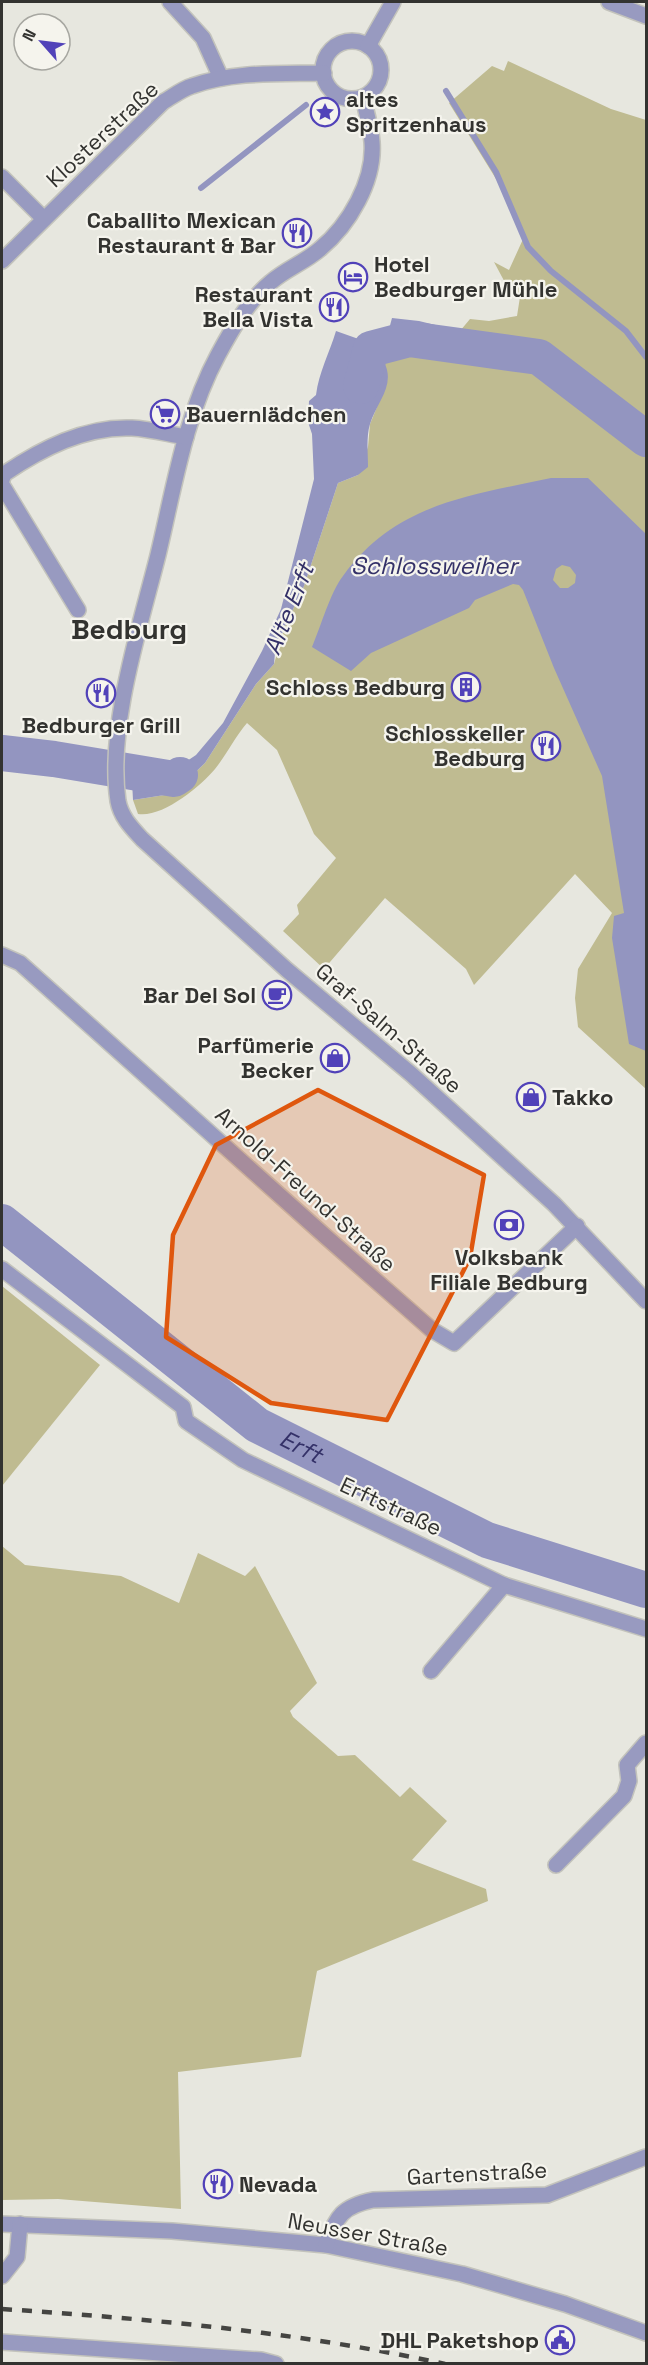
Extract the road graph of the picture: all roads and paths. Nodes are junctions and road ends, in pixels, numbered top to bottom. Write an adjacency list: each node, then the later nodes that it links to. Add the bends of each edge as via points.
1 (170, 2): 7 (street, via 203,38)
2 (393, 2): 5 (street)
3 (609, 2): 4 (street)
4 (646, 16)
5 (368, 46): 6 (street, via 351,42 334,48); 8 (street, via 379,60 380,78)
6 (324, 73): 7 (street, Klosterstraße); 8 (street, via 337,95)
7 (221, 78): 10 (street, Klosterstraße, via 190,86 164,102)
8 (363, 97): 12 (street, Graf-Salm-Straße, via 372,144 367,178 358,200 327,243 273,281 235,325 198,399)
9 (2, 177): 10 (street)
10 (44, 219): 11 (street, Klosterstraße)
11 (2, 261)
12 (186, 436): 13 (street, via 130,428 97,432 37,451 4,474); 17 (street, Graf-Salm-Straße, via 131,664 118,738 121,811 142,839 287,970 411,1074)
13 (2, 480)
14 (2, 485): 15 (street)
15 (78, 610)
16 (2, 955): 17 (street, Arnold-Freund-Straße, via 20,963 333,1244 432,1330 454,1343)
17 (577, 1226): 19 (street, Graf-Salm-Straße)
18 (2, 1269): 20 (street, Erftstraße, via 183,1407 186,1421 243,1460)
19 (646, 1301)
20 (504, 1585): 21 (street, Erftstraße); 22 (street)
21 (646, 1629)
22 (431, 1671)
23 (646, 1743): 24 (street, via 627,1764 629,1782 624,1796)
24 (556, 1864)
25 (646, 2157): 28 (street, Gartenstraße, via 547,2195 373,2200 355,2204 333,2224)
26 (2, 2224): 27 (street, Neusser Straße)
27 (21, 2224): 28 (street, Neusser Straße, via 181,2231); 29 (street, via 17,2257)
28 (326, 2245): 30 (street, Neusser Straße, via 462,2274 566,2304)
29 (2, 2276)
30 (646, 2333)
31 (2, 2342): 32 (street)
32 (88, 2356): 33 (street, via 261,2360)
33 (276, 2364)

